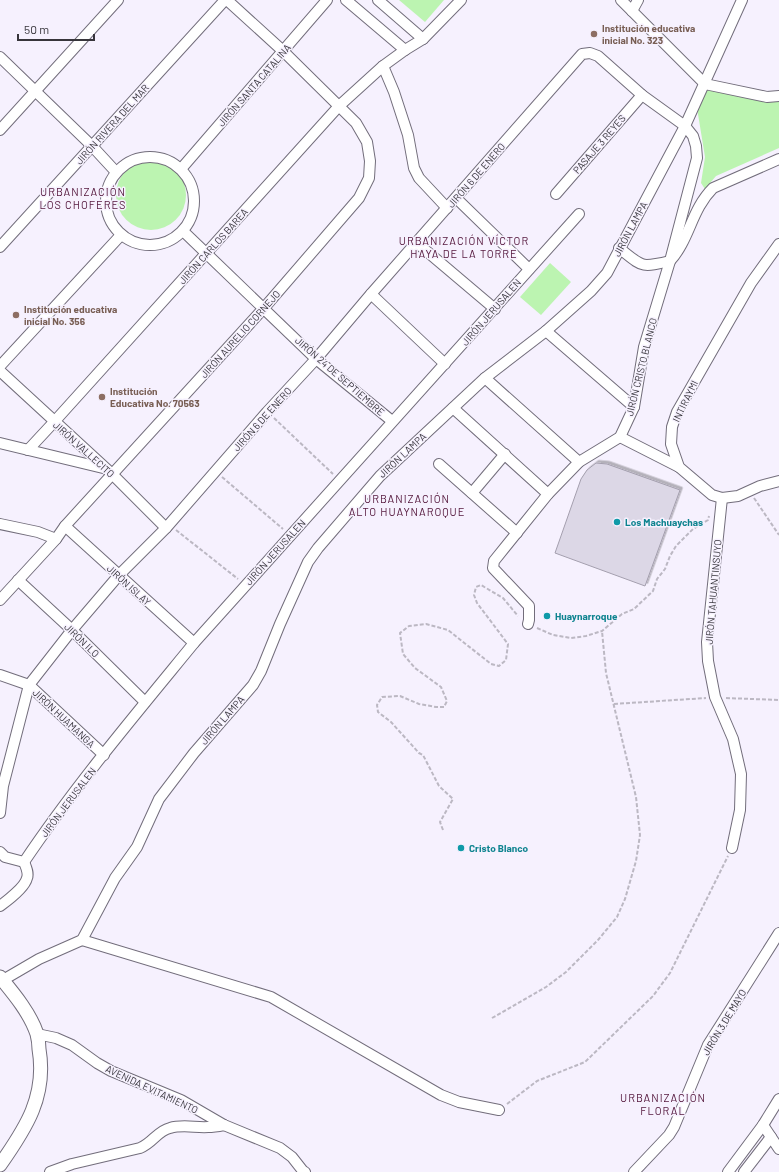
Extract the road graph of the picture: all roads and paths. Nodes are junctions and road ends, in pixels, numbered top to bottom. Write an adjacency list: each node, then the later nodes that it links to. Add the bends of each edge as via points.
1 (118, 0): 17 (street)
2 (226, 0): 13 (street, JIRÓN AURELIO CORNEJO); 23 (street, JIRÓN RIVERA DEL MAR)
3 (327, 0): 13 (street, JIRÓN SANTA CATALINA)
4 (346, 0): 12 (street)
5 (378, 0): 11 (street)
6 (460, 0): 11 (street, JIRÓN CARLOS BAREA)
7 (621, 0): 10 (street)
8 (638, 0): 10 (street)
9 (742, 0): 16 (street, JIRÓN LAMPA)
10 (632, 11): 16 (street)
11 (423, 40): 12 (street, JIRÓN CARLOS BAREA)
12 (405, 50): 15 (street, JIRÓN CARLOS BAREA)
13 (284, 51): 20 (street, JIRÓN AURELIO CORNEJO); 25 (street, JIRÓN SANTA CATALINA)
14 (0, 57): 17 (street)
15 (383, 66): 20 (street, JIRÓN CARLOS BAREA); 29 (street, via 408,135 414,168)
16 (705, 84): 19 (street, via 767,97); 21 (street, JIRÓN LAMPA)
17 (36, 90): 22 (street); 23 (street)
18 (642, 95): 21 (street); 27 (street, PASAJE 3 REYES); 28 (street, JIRÓN 6 DE ENERO, via 598,56 582,54)
19 (779, 96)
20 (339, 106): 37 (street, JIRÓN CARLOS BAREA); 41 (street, JIRÓN AURELIO CORNEJO, via 356,123 367,142 370,161 368,178 359,198)
21 (685, 126): 36 (street, JIRÓN LAMPA); 38 (street, JIRÓN CRISTO BLANCO, via 693,136 697,158)
22 (0, 130)
23 (92, 146): 26 (street); 35 (street, JIRÓN RIVERA DEL MAR)
24 (779, 159): 38 (street, via 713,188 696,209 681,247)
25 (181, 169): 26 (street, via 169,160 155,157 140,158 127,163); 31 (street, via 191,183 195,200 192,217)
26 (116, 172): 32 (street, via 108,188 106,205 111,221)
27 (556, 194)
28 (456, 198): 29 (street, JIRÓN 6 DE ENERO); 39 (street)
29 (447, 208): 33 (street, JIRÓN 6 DE ENERO)
30 (579, 214): 39 (street, JIRÓN JERUSALEN)
31 (183, 231): 32 (street, via 169,241 153,246 136,243); 37 (street, JIRÓN 24 DE SEPTIEMBRE)
32 (121, 235): 46 (street)
33 (417, 243): 40 (street, JIRÓN 6 DE ENERO); 42 (street)
34 (779, 244): 60 (street, INTIRAYMI, via 751,283 677,412 672,427 671,444)
35 (0, 247)
36 (619, 248): 38 (street, via 639,264 650,265); 43 (street, JIRÓN LAMPA, via 607,273)
37 (207, 254): 41 (street, JIRÓN 24 DE SEPTIEMBRE); 53 (street, JIRÓN CARLOS BAREA)
38 (670, 261): 49 (street, JIRÓN CRISTO BLANCO, via 644,347)
39 (529, 269): 42 (street, JIRÓN JERUSALEN)
40 (371, 294): 44 (street, JIRÓN 6 DE ENERO); 45 (street)
41 (264, 308): 44 (street, JIRÓN 24 DE SEPTIEMBRE); 61 (street, JIRÓN AURELIO CORNEJO)
42 (495, 308): 45 (street, JIRÓN JERUSALEN)
43 (546, 331): 48 (street, JIRÓN LAMPA); 49 (street)
44 (316, 359): 51 (street, JIRÓN 6 DE ENERO); 52 (street, JIRÓN 24 DE SEPTIEMBRE)
45 (445, 364): 52 (street, JIRÓN JERUSALEN)
46 (0, 366)
47 (0, 371): 53 (street, JIRÓN VALLECITO)
48 (485, 378): 50 (street, JIRÓN LAMPA); 58 (street)
49 (634, 407): 54 (street, JIRÓN CRISTO BLANCO)
50 (453, 408): 57 (street); 100 (street, JIRÓN LAMPA, via 380,476 308,562 261,671 159,799 137,847 115,878)
51 (268, 412): 62 (street, JIRÓN 6 DE ENERO); 63 (path)
52 (392, 421): 63 (street, JIRÓN JERUSALEN)
53 (54, 422): 56 (street, JIRÓN CARLOS BAREA); 61 (street, JIRÓN VALLECITO)
54 (620, 437): 58 (street); 60 (street)
55 (0, 443): 56 (street)
56 (28, 450): 61 (street)
57 (504, 454): 66 (street); 67 (street)
58 (579, 462): 67 (street)
59 (439, 464): 66 (street)
60 (679, 467): 68 (street, via 712,494)
61 (109, 471): 71 (street, JIRÓN AURELIO CORNEJO); 72 (street, JIRÓN VALLECITO)
62 (215, 471): 72 (street, JIRÓN 6 DE ENERO); 74 (path)
63 (340, 480): 74 (street, JIRÓN JERUSALEN)
64 (779, 481): 65 (street)
65 (749, 491): 68 (street, via 738,496); 75 (path)
66 (472, 493): 73 (street)
67 (548, 494): 73 (street)
68 (722, 498): 87 (street, JIRÓN TAHUANTINSUYO, via 707,642)
69 (711, 512): 83 (path, via 708,520 693,529 676,546 653,591 634,609 622,614)
70 (0, 524): 76 (street, via 38,532)
71 (65, 526): 76 (street, JIRÓN AURELIO CORNEJO); 77 (street, JIRÓN ISLAY)
72 (168, 526): 77 (street, JIRÓN 6 DE ENERO); 79 (path)
73 (517, 533): 81 (street, via 494,561 493,568 529,606)
74 (290, 535): 79 (street, JIRÓN JERUSALEN)
75 (779, 535)
76 (56, 539): 78 (street, JIRÓN AURELIO CORNEJO)
77 (119, 575): 82 (street, JIRÓN 6 DE ENERO); 84 (street, JIRÓN ISLAY)
78 (18, 580): 80 (street, JIRÓN AURELIO CORNEJO); 82 (street, JIRÓN ILO)
79 (246, 585): 84 (street, JIRÓN JERUSALEN)
80 (0, 600)
81 (528, 624): 83 (path, via 553,636 570,638); 94 (path, via 503,598 481,585 476,587 474,595 477,603 508,644 506,660 499,666 491,664 448,630 426,624 408,626 400,633 403,654 415,668 441,687 447,701 444,707 436,707 419,704 400,696 382,697 377,705 378,712 423,755 439,786 453,799 440,822)
82 (72, 630): 86 (street, JIRÓN 6 DE ENERO); 89 (street, JIRÓN ILO)
83 (602, 630): 90 (path, via 606,673)
84 (194, 644): 89 (street, JIRÓN JERUSALEN)
85 (0, 675): 86 (street, JIRÓN HUAMANGA)
86 (29, 685): 91 (street, JIRÓN HUAMANGA); 92 (street, JIRÓN 6 DE ENERO)
87 (715, 697): 88 (path); 90 (path); 95 (street, JIRÓN TAHUANTINSUYO, via 733,739 741,774 740,810)
88 (779, 700)
89 (145, 702): 91 (street, JIRÓN JERUSALEN)
90 (614, 704): 102 (path, via 636,797 640,835 636,861 625,899 617,917 566,972 546,987)
91 (104, 755): 97 (street, JIRÓN JERUSALEN, via 51,822)
92 (2, 785): 93 (street, JIRÓN 6 DE ENERO)
93 (0, 813)
94 (443, 830)
95 (732, 848): 105 (path, via 670,973 653,996 585,1062 538,1080)
96 (0, 852): 97 (street, via 5,857)
97 (24, 862): 98 (street, via 28,878)
98 (0, 906)
99 (779, 933): 113 (street, JIRÓN 3 DE MAYO, via 708,1045 674,1127)
100 (82, 940): 101 (street); 105 (street, via 271,996 441,1095 459,1102)
101 (1, 979): 103 (main road, via 26,1011)
102 (492, 1018)
103 (37, 1034): 106 (street, AVENIDA EVITAMIENTO, via 72,1045 111,1071 181,1100); 110 (main road, via 42,1063 39,1094 15,1144)
104 (779, 1099): 107 (street)
105 (499, 1110)
106 (224, 1125): 111 (street, via 171,1128 161,1132 148,1145 140,1148 72,1164); 112 (street, AVENIDA EVITAMIENTO, via 280,1148 292,1157)
107 (763, 1125): 108 (street); 114 (street)
108 (771, 1138): 109 (street); 115 (street)
109 (779, 1149)
110 (0, 1165)
111 (50, 1172)
112 (301, 1172)
113 (634, 1172)
114 (728, 1172)
115 (744, 1172)

